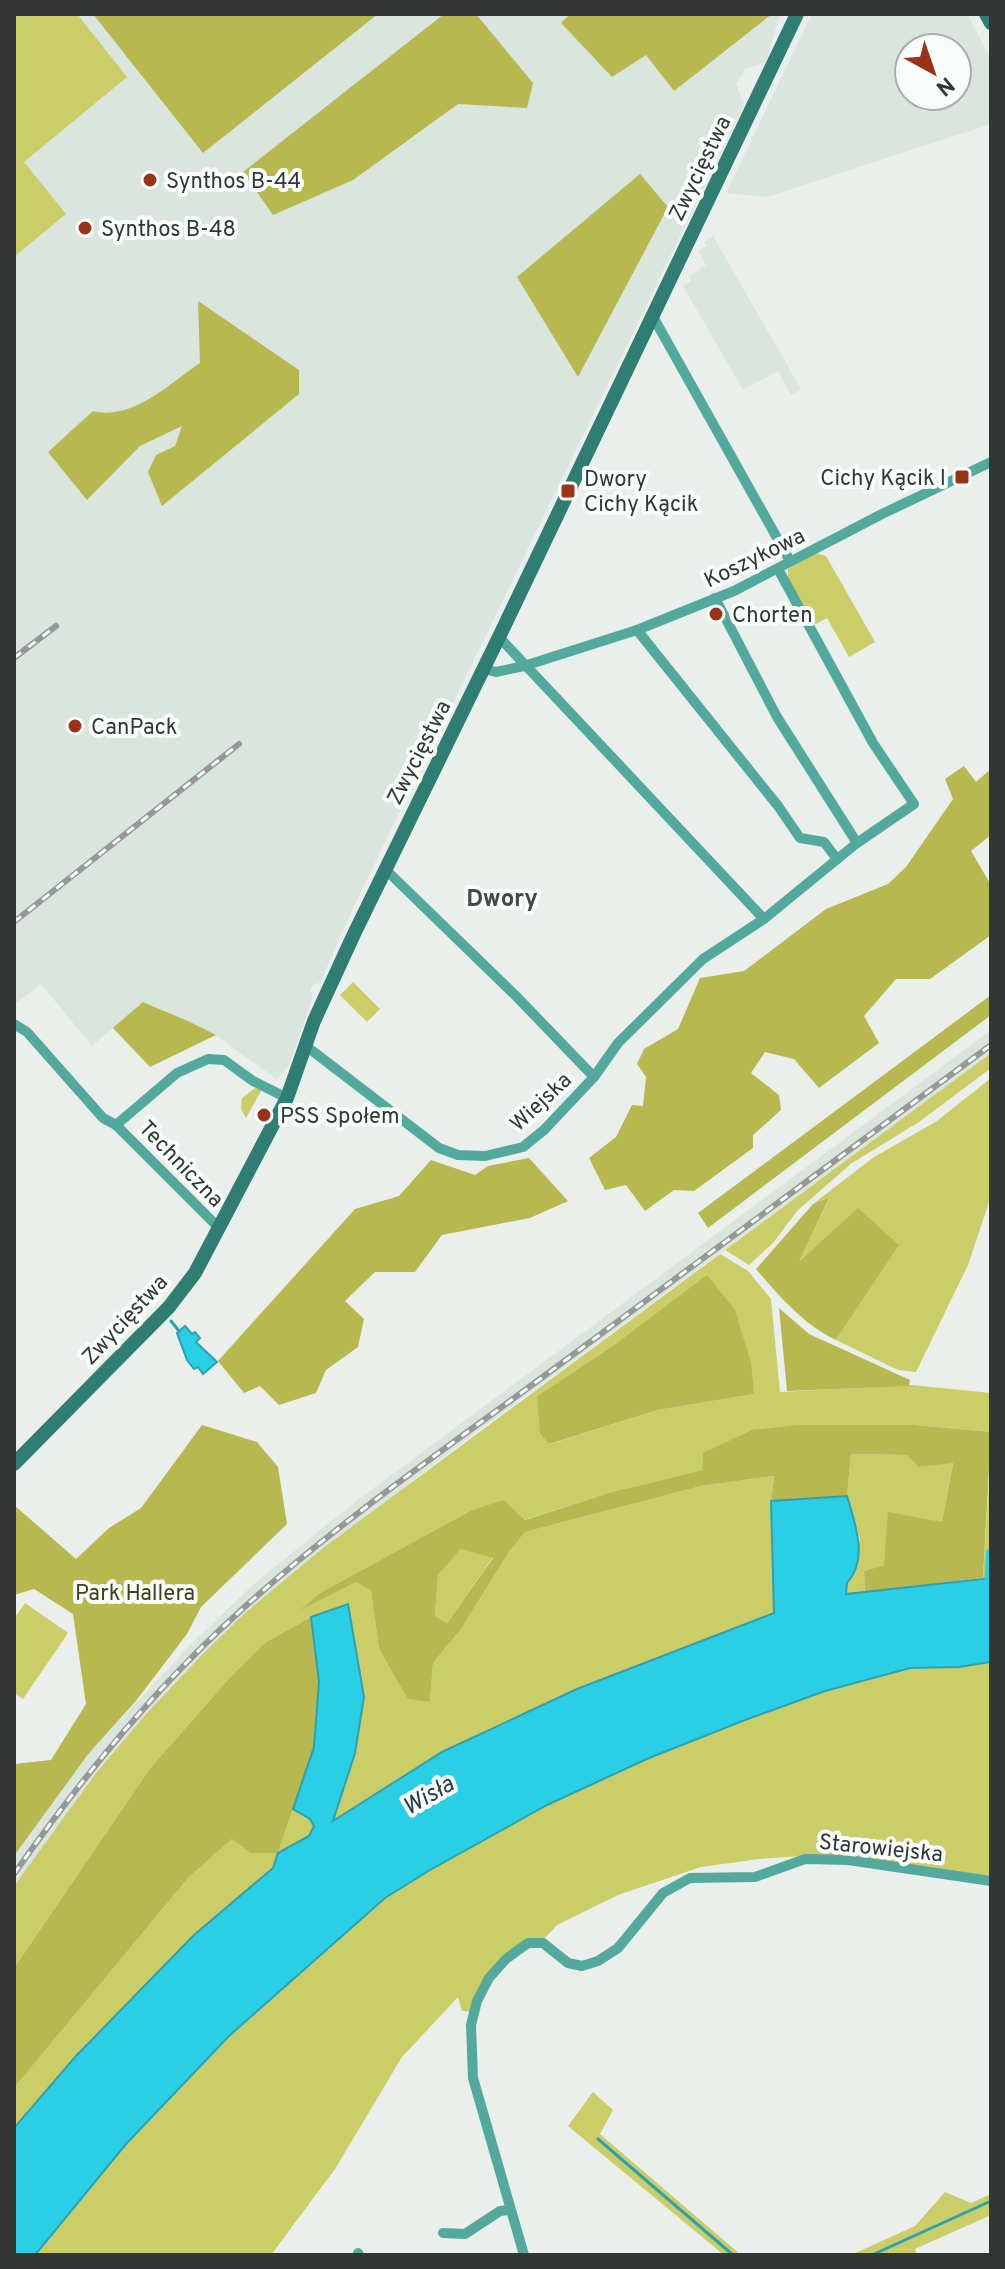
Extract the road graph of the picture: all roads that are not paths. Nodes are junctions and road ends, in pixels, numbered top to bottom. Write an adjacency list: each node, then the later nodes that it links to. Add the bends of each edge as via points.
1 (797, 14): 4 (street, Zwycięstwa)
2 (986, 14): 3 (street)
3 (991, 23)
4 (652, 315): 6 (street); 10 (street, Zwycięstwa)
5 (991, 462): 6 (street, Koszykowa)
6 (790, 561): 7 (street, Koszykowa)
7 (778, 569): 8 (street, Koszykowa); 13 (street, Wiejska, via 873,743 914,804)
8 (715, 598): 9 (street, Koszykowa); 13 (street, via 777,717)
9 (637, 630): 11 (street, Koszykowa); 14 (street, via 800,838 824,842)
10 (499, 637): 11 (street); 12 (street, Zwycięstwa)
11 (524, 666): 12 (street, Koszykowa); 16 (street)
12 (484, 669): 15 (street, Zwycięstwa)
13 (857, 843): 14 (street, Wiejska)
14 (837, 859): 16 (street, Wiejska)
15 (385, 869): 18 (street, Zwycięstwa); 19 (street, Wiejska)
16 (764, 919): 19 (street, Wiejska, via 703,959 618,1043)
17 (14, 1024): 21 (street, Techniczna, via 103,1118)
18 (306, 1046): 19 (street, Wiejska, via 439,1148 458,1155 485,1156 523,1147); 20 (street, Zwycięstwa)
19 (594, 1077)
20 (287, 1098): 21 (street, Techniczna, via 224,1060 208,1059 177,1073); 22 (street, Zwycięstwa)
21 (116, 1125): 22 (street, Techniczna)
22 (219, 1228): 23 (street, Zwycięstwa, via 169,1307)
23 (14, 1464)
24 (991, 1881): 25 (street, Starowiejska, via 848,1860 805,1859 755,1877 690,1878 663,1893 618,1948 582,1966 568,1963 543,1943 528,1943 489,1978 471,2025 473,2080)
25 (510, 2210): 26 (street, via 465,2234); 27 (street, Starowiejska)
26 (443, 2233)
27 (524, 2255)

